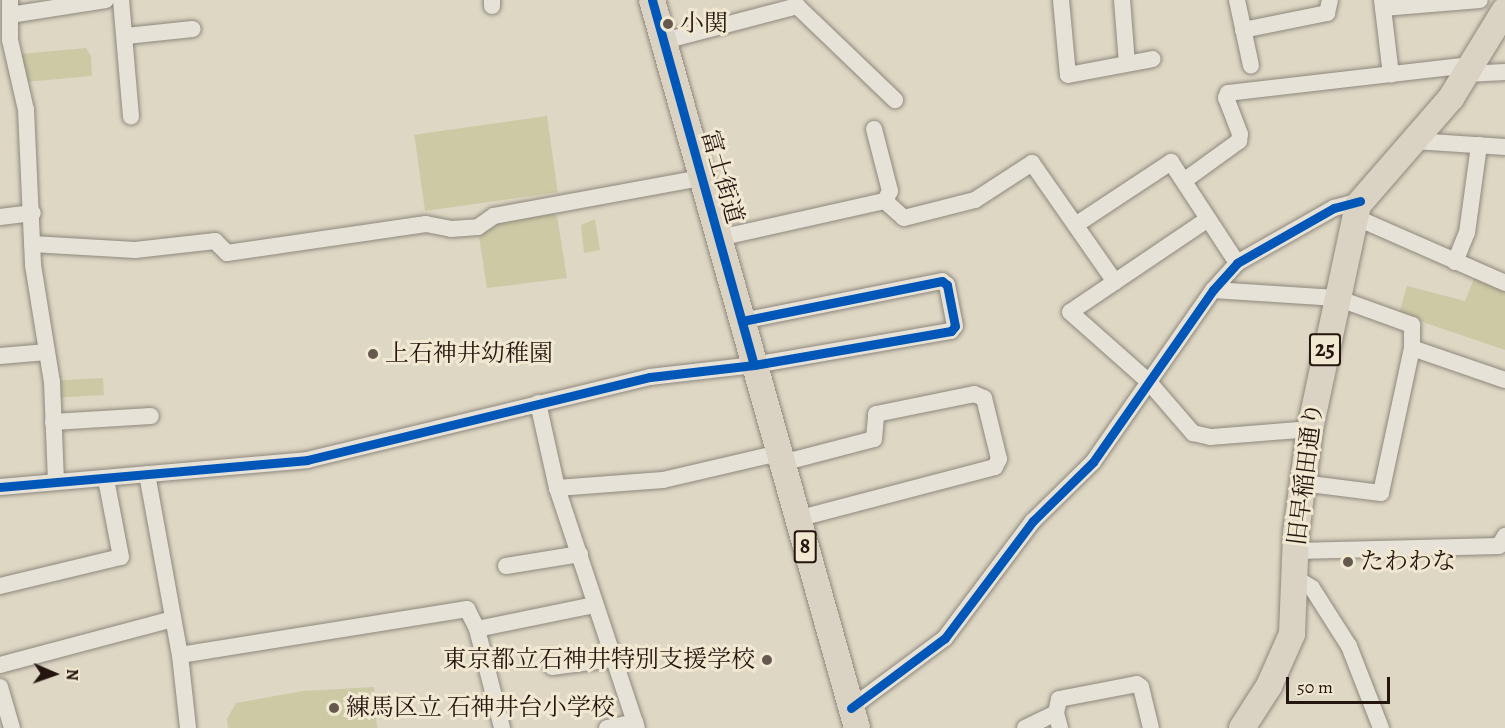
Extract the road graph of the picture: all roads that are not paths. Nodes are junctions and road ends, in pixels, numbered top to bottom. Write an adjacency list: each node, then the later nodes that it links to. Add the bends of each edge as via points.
1 (106, 0): 10 (street)
2 (121, 0): 14 (street)
3 (652, 0): 15 (main road, 富士街道 / 8)
4 (1061, 0): 17 (street, via 1068,75)
5 (1122, 0): 17 (street)
6 (1237, 0): 13 (street)
7 (1330, 0): 13 (street, via 1327,13)
8 (1480, 0): 9 (street)
9 (1383, 4): 21 (street)
10 (10, 8): 32 (street, via 10,40 26,110)
11 (1505, 10): 19 (main road, 旧早稲田通り / 25)
12 (193, 29): 14 (street)
13 (1243, 30): 18 (street)
14 (126, 36): 23 (street)
15 (664, 41): 22 (street, via 797,6); 28 (main road, 富士街道 / 8)
16 (1153, 58): 17 (street)
17 (1127, 63)
18 (1251, 66)
19 (1469, 69): 20 (street); 21 (street); 25 (main road, 旧早稲田通り / 25)
20 (1505, 72)
21 (1391, 75): 29 (street, via 1228,93 1226,98 1239,141)
22 (895, 100)
23 (130, 117)
24 (874, 129): 30 (street, via 890,191)
25 (1415, 141): 26 (street); 31 (main road, 旧早稲田通り / 25)
26 (1479, 145): 27 (street); 38 (street, via 1467,233)
27 (1505, 147)
28 (702, 178): 36 (main road, 富士街道 / 8); 37 (street, via 494,216 478,227 451,230 426,224 227,253 215,242 135,250)
29 (1185, 180): 34 (street); 35 (street, via 1174,163 1168,162)
30 (885, 201): 35 (street, via 904,218 975,200 1032,163); 36 (street)
31 (1357, 209): 38 (street); 39 (street, via 1334,208); 43 (main road, 旧早稲田通り / 25)
32 (33, 213): 33 (street); 37 (street)
33 (0, 217)
34 (1208, 219): 39 (street); 40 (street)
35 (1077, 224): 40 (street)
36 (719, 238): 44 (main road, 富士街道 / 8)
37 (32, 244): 46 (street)
38 (1455, 262): 41 (street)
39 (1237, 263): 42 (street)
40 (1115, 282): 50 (street, via 1070,312)
41 (1505, 283)
42 (1213, 290): 43 (street); 50 (street)
43 (1337, 298): 45 (street, via 1408,322 1414,332); 54 (main road, 旧早稲田通り / 25)
44 (742, 321): 48 (main road, 富士街道 / 8); 48 (street, via 942,281 947,285 955,326 951,331)
45 (1412, 348): 49 (street); 59 (street, via 1381,493)
46 (47, 352): 47 (street); 53 (street)
47 (0, 356)
48 (754, 365): 51 (street, via 650,377); 55 (main road, 富士街道 / 8)
49 (1505, 380)
50 (1148, 381): 54 (street, via 1196,434 1211,437); 77 (street, via 1093,462 1033,521 945,638)
51 (538, 403): 56 (street, via 307,460); 61 (street)
52 (151, 416): 53 (street)
53 (53, 422): 58 (street)
54 (1310, 429): 59 (main road, 旧早稲田通り / 25)
55 (780, 458): 61 (street, via 663,480); 62 (main road, 富士街道 / 8); 62 (street, via 874,439 876,414 974,394 984,398 999,459 995,467)
56 (147, 474): 57 (street); 70 (street)
57 (106, 479): 58 (street); 68 (street, via 121,557)
58 (56, 480): 60 (street)
59 (1302, 483): 64 (main road, 旧早稲田通り / 25)
60 (0, 488)
61 (557, 488): 65 (street)
62 (797, 519): 77 (main road, 富士街道 / 8)
63 (1505, 536): 64 (street, via 1499,546)
64 (1296, 551): 67 (main road, 旧早稲田通り / 25)
65 (580, 554): 66 (street); 69 (street)
66 (506, 566)
67 (1294, 577): 86 (main road, 旧早稲田通り / 25, via 1290,645); 87 (street, via 1312,588 1349,646)
68 (0, 586)
69 (594, 605): 71 (street); 73 (street)
70 (173, 619): 72 (street); 74 (street)
71 (477, 629): 72 (street, via 467,609); 82 (street)
72 (180, 655): 81 (street)
73 (613, 659): 75 (street); 79 (street)
74 (0, 664)
75 (552, 667)
76 (0, 687): 80 (street)
77 (854, 718)
78 (1058, 721): 84 (street); 85 (street, via 1059,699 1137,684)
79 (636, 725): 83 (street)
80 (12, 728)
81 (188, 728)
82 (502, 728)
83 (607, 728)
84 (1025, 728)
85 (1151, 728)
86 (1242, 728)
87 (1380, 728)

